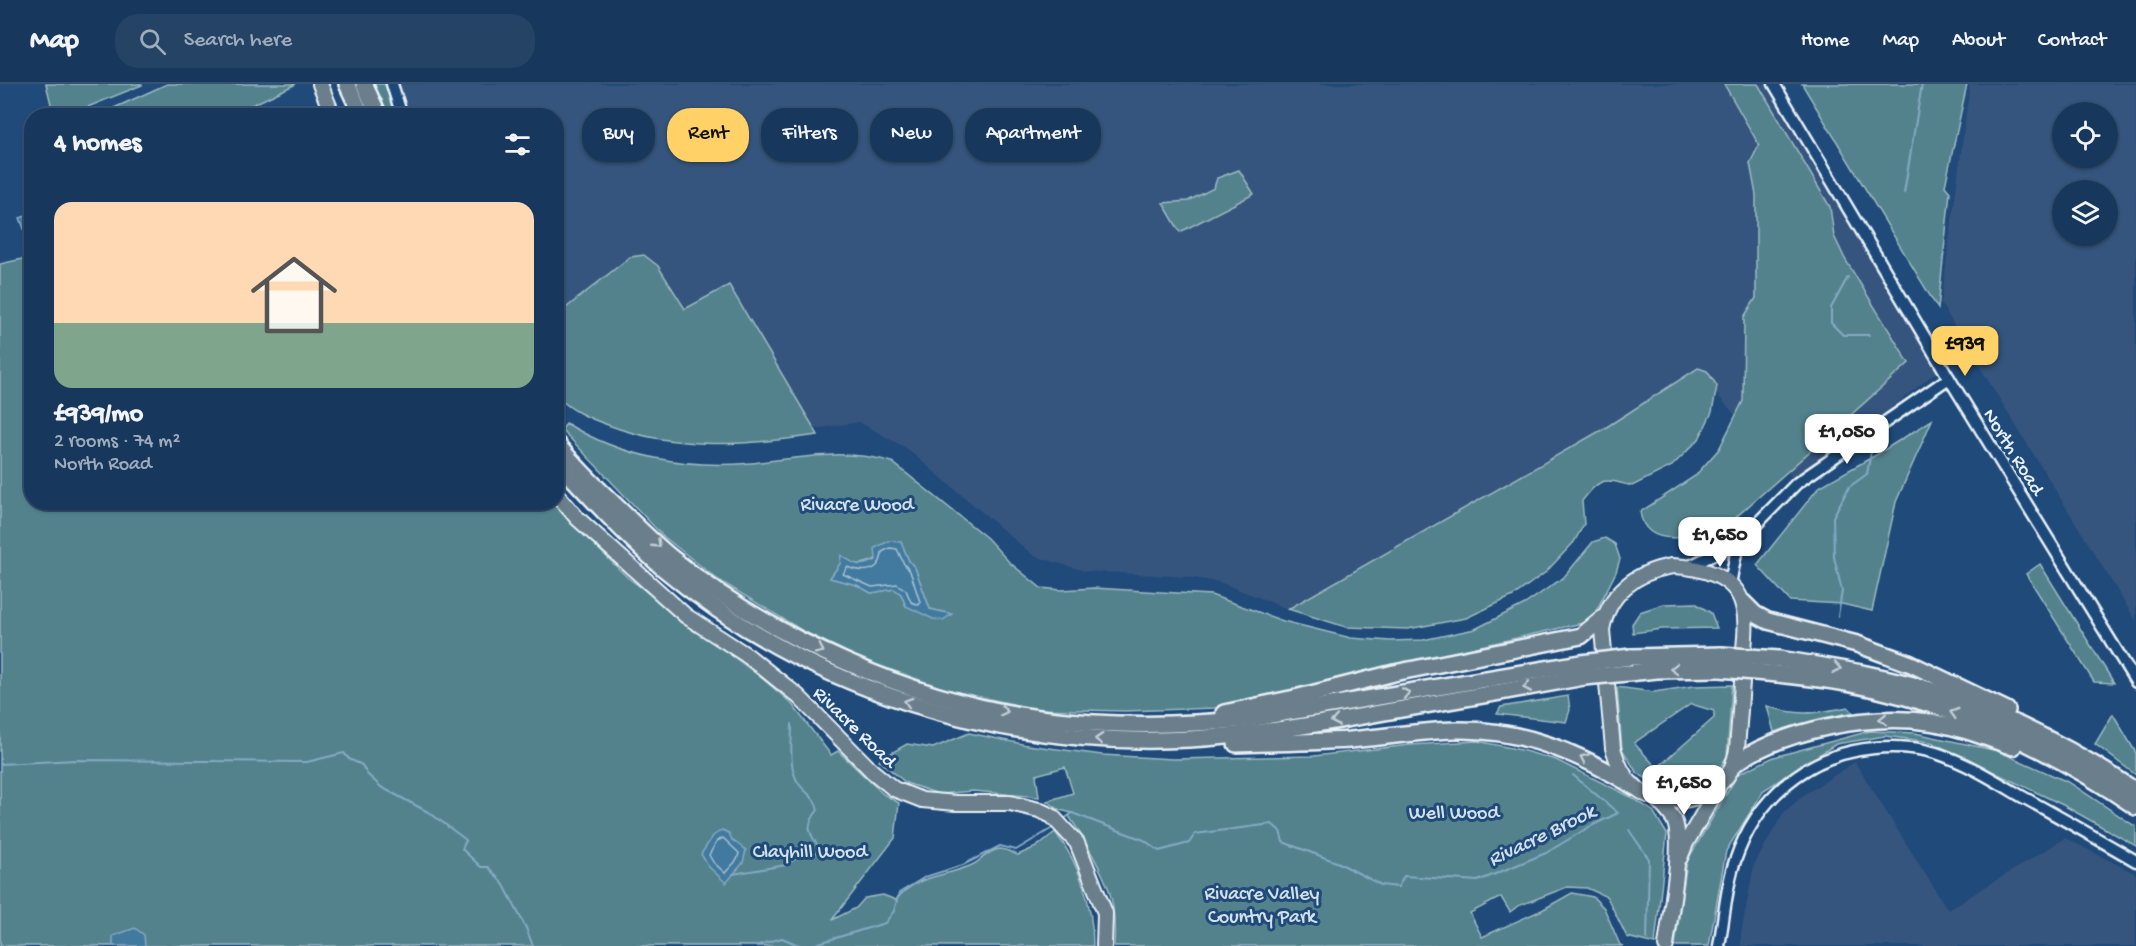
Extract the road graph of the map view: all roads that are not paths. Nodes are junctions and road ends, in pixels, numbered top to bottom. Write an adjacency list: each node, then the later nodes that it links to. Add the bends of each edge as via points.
1 (320, 84): 6 (main road)
2 (347, 84): 7 (highway)
3 (364, 84): 8 (highway)
4 (392, 84): 9 (street)
5 (1774, 84): 10 (street, North Road)
6 (330, 108)
7 (358, 108)
8 (375, 108)
9 (400, 108)
10 (1949, 378): 14 (street, via 1797,483); 21 (street, North Road)
11 (564, 452): 22 (highway, one-way to 22, via 671,558 718,592 814,647 874,675 933,694 1038,718)
12 (564, 469): 22 (highway, one-way to 12, via 1074,737 994,725 950,715 837,676 788,652 693,591 662,567)
13 (564, 503): 32 (main road, Rivacre Road, via 687,616 748,656 798,696 894,789 922,800 1010,803 1052,816 1077,843 1105,913)
14 (1738, 543): 15 (street); 16 (street)
15 (1690, 566): 16 (main road); 18 (main road, via 1672,566 1644,574 1618,592)
16 (1730, 584): 17 (main road)
17 (1743, 602): 23 (main road, via 1746,628); 24 (highway, via 1768,621 1857,644 1911,664 2033,723)
18 (1604, 617): 22 (highway, via 1581,636 1394,673); 26 (main road, via 1603,648 1613,748 1618,763)
19 (1720, 662): 20 (highway, one-way to 20, bridge, via 1628,673); 20 (highway, bridge, via 1630,657); 24 (highway, bridge, via 1852,671 1948,696 2014,723)
20 (1583, 670): 22 (highway, via 1307,726 1191,739)
21 (2136, 682)
22 (1142, 733): 26 (highway, one-way to 22, via 1567,751 1534,740 1478,730 1195,746)
23 (1734, 764): 24 (highway, one-way to 23, via 1929,722 1898,719 1852,722 1806,733); 25 (main road)
24 (2083, 765): 27 (highway); 29 (highway)
25 (1722, 782): 28 (main road, via 1706,794 1689,799); 31 (main road)
26 (1635, 787): 28 (main road)
27 (2136, 791)
28 (1656, 798): 31 (main road, via 1675,821)
29 (2136, 807)
30 (2136, 861): 34 (street, via 1954,760 1915,748 1858,750 1826,758 1805,770 1780,789 1758,814 1734,863)
31 (1677, 866): 33 (main road)
32 (1104, 946)
33 (1666, 946)
34 (1719, 946)

